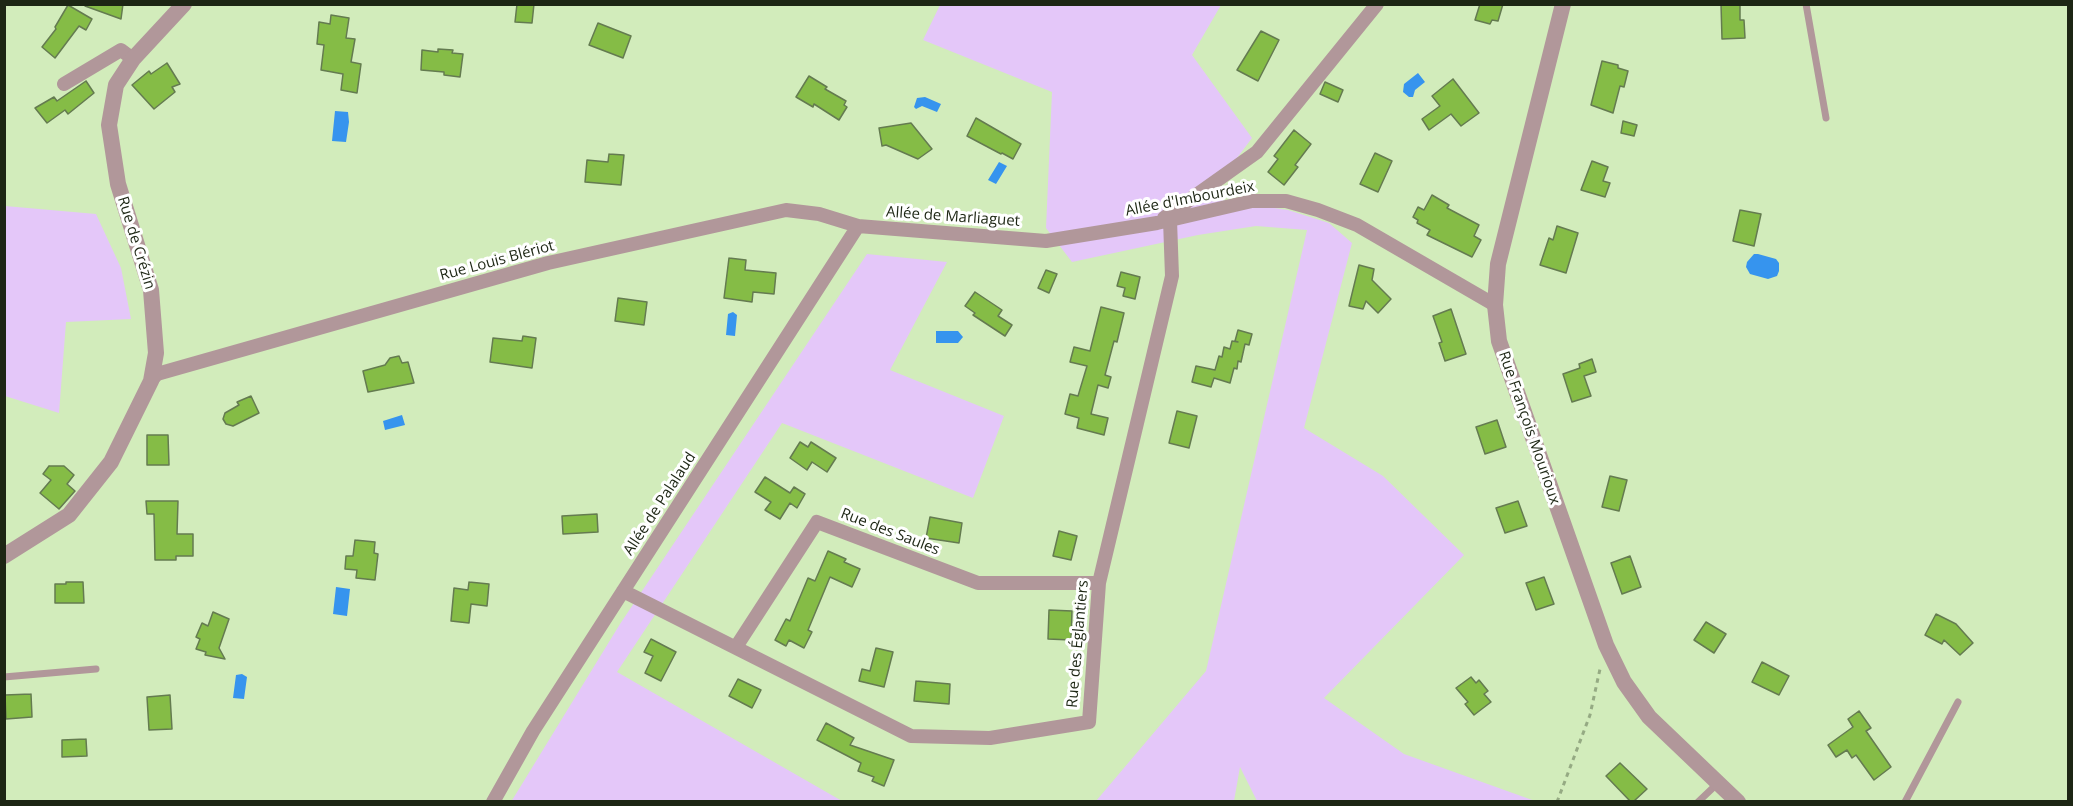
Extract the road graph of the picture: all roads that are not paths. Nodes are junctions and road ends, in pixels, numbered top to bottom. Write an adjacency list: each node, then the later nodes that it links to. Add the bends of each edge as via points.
1 (184, 4): 5 (street, Rue de Crézin)
2 (1377, 4): 8 (street, via 1257,152)
3 (1563, 4): 11 (street, Rue François Mourioux, via 1498,264)
4 (1806, 4): 7 (lane)
5 (133, 59): 6 (street, via 121,50); 12 (street, Rue de Crézin, via 116,84 109,125 118,184 151,290 156,353)
6 (64, 84)
7 (1826, 118)
8 (1164, 222): 10 (street, Allée d'Imbourdeix); 11 (street, Allée d'Imbourdeix, via 1252,201 1286,201 1357,225); 14 (street, Rue des Églantiers, via 1172,276)
9 (858, 226): 10 (street, Allée de Marliaguet); 12 (street, Rue Louis Blériot, via 819,214 786,210 548,263 157,374); 15 (street, Allée de Palalaud)
10 (1046, 241)
11 (1495, 305): 20 (street, Rue François Mourioux, via 1499,341 1606,645 1624,682 1648,717)
12 (151, 381): 13 (street, Rue de Crézin, via 111,462 69,515)
13 (4, 556)
14 (1099, 584): 16 (street, Rue des Saules, via 978,583 817,522); 16 (street, Rue des Églantiers, via 1089,722 990,738 911,736)
15 (623, 591): 16 (street, Rue des Églantiers); 21 (street, Allée de Palalaud)
16 (736, 647)
17 (96, 669): 18 (lane)
18 (4, 677)
19 (1958, 702): 24 (lane)
20 (1718, 783): 22 (lane); 23 (street, Rue François Mourioux)
21 (493, 801)
22 (1698, 801)
23 (1738, 801)
24 (1905, 801)

